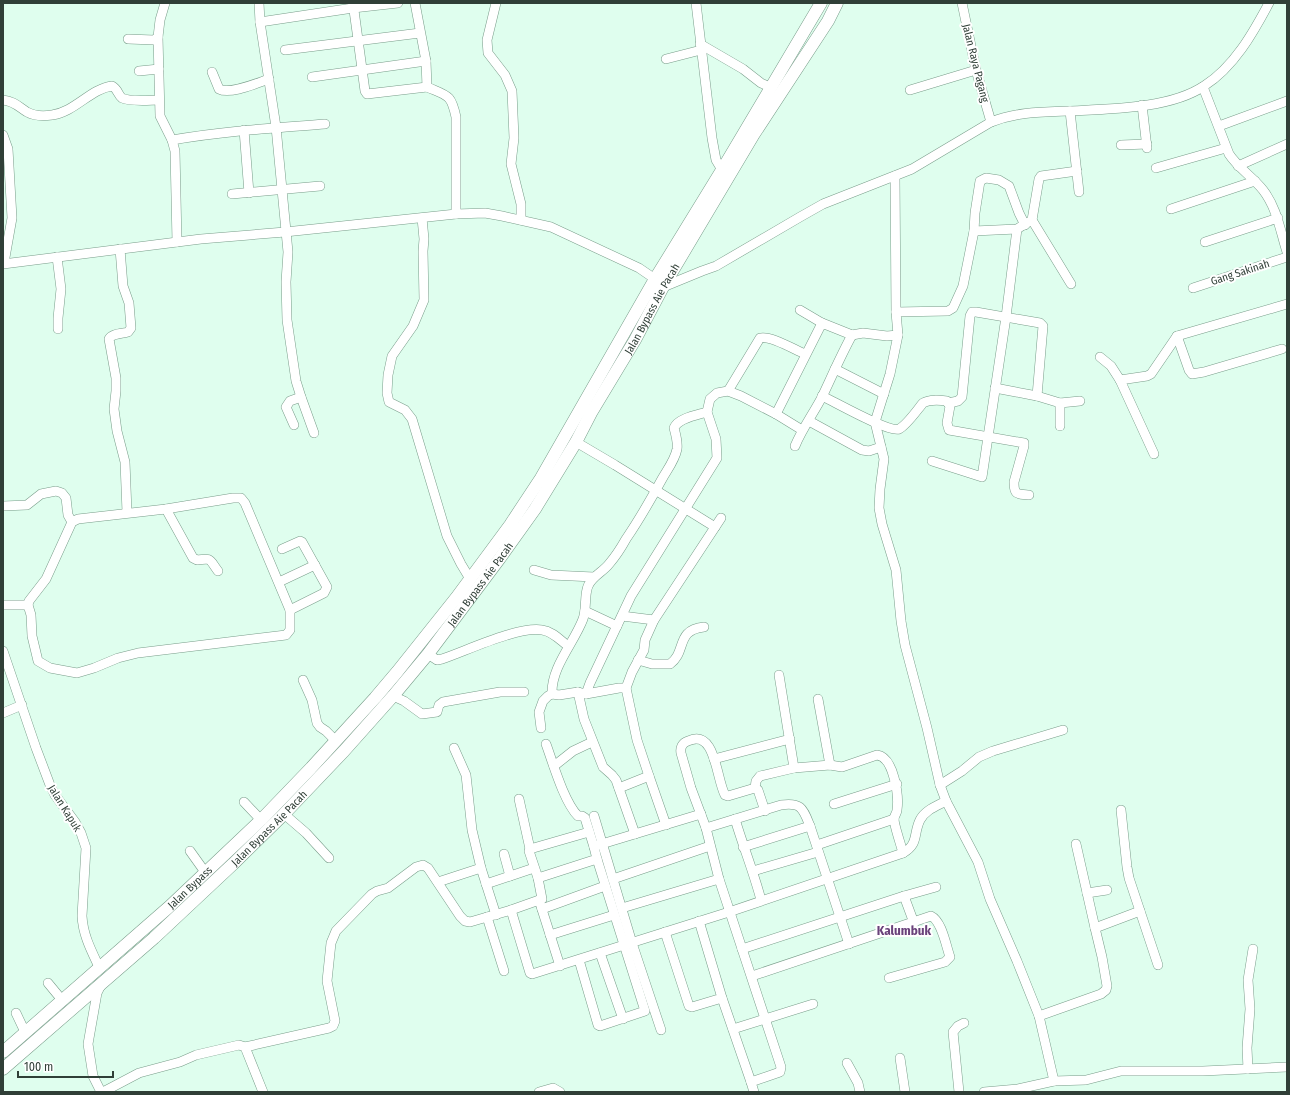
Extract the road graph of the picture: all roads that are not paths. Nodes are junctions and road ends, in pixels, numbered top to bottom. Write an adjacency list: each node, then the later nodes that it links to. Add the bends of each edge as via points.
1 (165, 3): 14 (street)
2 (259, 3): 12 (street)
3 (398, 3): 11 (street)
4 (415, 3): 13 (street)
5 (496, 3): 62 (street, via 487,40 488,52 505,75 512,91 514,138 511,164 521,204)
6 (696, 3): 17 (street)
7 (821, 3): 29 (highway)
8 (838, 3): 74 (highway, Jalan Bypass Aie Pacah)
9 (962, 3): 24 (street, Jalan Raya Pagang)
10 (1269, 3): 30 (street, via 1235,57)
11 (353, 6): 12 (street); 16 (street)
12 (260, 22): 27 (street)
13 (420, 33): 16 (street); 20 (street)
14 (158, 37): 15 (street, via 154,40); 21 (street)
15 (128, 39)
16 (358, 41): 18 (street); 23 (street)
17 (700, 47): 19 (street); 29 (street, via 743,68); 49 (street, via 713,149)
18 (285, 50)
19 (666, 60)
20 (426, 61): 23 (street); 28 (street)
21 (159, 69): 22 (street); 33 (street)
22 (139, 70)
23 (361, 70): 26 (street); 28 (street, via 367,94)
24 (976, 70): 31 (street); 37 (street, Jalan Raya Pagang)
25 (212, 72): 27 (street, via 219,89 223,91)
26 (312, 77)
27 (269, 79): 40 (street)
28 (427, 87): 59 (street, via 448,96 456,117)
29 (770, 87): 49 (highway)
30 (1204, 87): 35 (street, via 1167,101); 39 (street)
31 (910, 90)
32 (3, 100): 33 (street, via 14,102 28,113 40,116 67,110 90,95 112,86 123,99)
33 (159, 100): 43 (street, via 160,116)
34 (1287, 101): 39 (street)
35 (1142, 105): 36 (street); 45 (street, via 1147,146)
36 (1070, 111): 37 (street, via 1020,114); 50 (street)
37 (991, 122): 51 (street)
38 (325, 124): 40 (street)
39 (1219, 126): 46 (street)
40 (276, 127): 41 (street); 54 (street)
41 (244, 130): 43 (street); 56 (street)
42 (3, 135): 73 (street, via 8,149 12,218)
43 (172, 140): 67 (street, via 175,151)
44 (1287, 144): 47 (street)
45 (1121, 145)
46 (1226, 148): 47 (street); 48 (street)
47 (1238, 166): 52 (street)
48 (1156, 168)
49 (722, 170): 74 (highway)
50 (1076, 171): 55 (street); 63 (street, via 1041,176 1038,179)
51 (895, 176): 74 (street, via 823,204 716,266); 79 (street)
52 (1255, 181): 58 (street); 61 (street, via 1268,197)
53 (320, 186): 54 (street)
54 (281, 190): 56 (street); 65 (street)
55 (1079, 192)
56 (249, 193): 57 (street)
57 (232, 194)
58 (1170, 209)
59 (456, 214): 60 (street); 62 (street, via 485,213)
60 (422, 218): 65 (street); 128 (street, via 424,300 413,326 392,356 387,393 389,402 405,410 412,419 447,536)
61 (1278, 218): 66 (street); 68 (street)
62 (521, 220): 74 (street, via 551,227 639,268)
63 (1025, 225): 64 (street); 64 (street, via 1009,186 1000,180 986,178 979,184); 75 (street); 80 (street)
64 (974, 231): 79 (street, via 963,286 953,308 948,311)
65 (285, 232): 67 (street); 96 (street, via 288,259 286,320)
66 (1284, 234): 70 (street)
67 (177, 242): 69 (street)
68 (1205, 242)
69 (120, 249): 71 (street); 119 (street, via 123,286 130,302 131,328 128,332 113,335 109,339 116,378 114,408 125,462)
70 (1287, 252)
71 (57, 257): 73 (street); 82 (street, via 61,289)
72 (1287, 257): 76 (street, Gang Sakinah)
73 (4, 263)
74 (659, 283): 109 (highway, Jalan Bypass Aie Pacah, via 635,340); 128 (highway, Jalan Bypass, via 541,478)
75 (1070, 284)
76 (1193, 288)
77 (1287, 304): 85 (street)
78 (800, 310): 81 (street)
79 (896, 312): 84 (street)
80 (1006, 317): 91 (street); 95 (street, via 1040,323 1043,326); 98 (street, via 972,312 962,397 958,401)
81 (822, 323): 83 (street); 87 (street)
82 (58, 329)
83 (852, 335): 84 (street); 89 (street)
84 (898, 335): 93 (street)
85 (1177, 336): 86 (street, via 1190,373 1194,374); 90 (street, via 1151,374)
86 (1282, 349)
87 (805, 354): 92 (street, via 773,340 760,338); 101 (street)
88 (1100, 357): 90 (street, via 1111,366)
89 (835, 369): 93 (street); 94 (street)
90 (1120, 380): 112 (street)
91 (995, 388): 95 (street); 108 (street)
92 (728, 391): 100 (street, via 718,393 710,399); 101 (street)
93 (884, 394): 103 (street)
94 (822, 396): 102 (street); 103 (street)
95 (1037, 396): 99 (street)
96 (300, 397): 104 (street, via 290,401 286,407); 107 (street)
97 (1080, 401): 99 (street)
98 (948, 402): 103 (street, via 926,401 898,429); 108 (street, via 949,430)
99 (1060, 403): 105 (street)
100 (707, 412): 114 (street, via 675,426 677,449); 118 (street, via 716,439 718,458)
101 (776, 414): 106 (street)
102 (809, 421): 106 (street); 111 (street, via 862,450 869,451)
103 (875, 422): 111 (street)
104 (294, 425)
105 (1060, 426)
106 (802, 430): 110 (street)
107 (314, 433)
108 (988, 436): 113 (street, via 982,477); 115 (street, via 1024,443 1014,488 1018,494)
109 (576, 442): 114 (street); 140 (highway, Jalan Bypass Aie Pacah, via 535,509)
110 (794, 446)
111 (881, 447): 167 (street, via 884,459 879,508 898,577 905,645)
112 (1154, 454)
113 (932, 461)
114 (655, 491): 118 (street); 127 (street, via 609,564)
115 (1029, 495)
116 (3, 506): 121 (street, via 27,505 41,494 56,491 66,498 68,515)
117 (166, 509): 119 (street); 126 (street, via 193,558 209,559); 129 (street, via 241,498)
118 (686, 510): 122 (street); 134 (street)
119 (127, 512): 121 (street)
120 (721, 518): 122 (street)
121 (72, 522): 131 (street, via 46,579)
122 (715, 527): 135 (street)
123 (282, 549): 124 (street, via 300,541)
124 (315, 565): 129 (street); 132 (street, via 327,587 326,592)
125 (534, 570): 127 (street, via 551,575)
126 (218, 571)
127 (594, 577): 133 (street, via 588,585)
128 (470, 579): 146 (highway, Jalan Bypass)
129 (279, 582): 132 (street)
130 (3, 605): 131 (street)
131 (28, 605): 132 (street, via 38,661 50,668 77,673 138,653 286,635 290,630)
132 (290, 610)
133 (585, 611): 136 (street); 138 (street)
134 (622, 616): 135 (street); 136 (street)
135 (654, 620): 141 (street)
136 (617, 626): 148 (street)
137 (704, 627): 141 (street, via 688,632 670,664 652,664)
138 (568, 646): 140 (street, via 550,632 536,630 517,633 442,659 437,660); 149 (street, via 554,678)
139 (3, 651): 142 (street, Jalan Kapuk)
140 (428, 654): 150 (highway, Jalan Bypass Aie Pacah)
141 (638, 660): 145 (street)
142 (5, 663): 152 (street, Jalan Kapuk)
143 (780, 675): 156 (street)
144 (303, 680): 157 (street, via 312,700 317,723)
145 (626, 688): 148 (street); 165 (street, via 637,740)
146 (380, 691): 150 (highway); 157 (highway, Jalan Bypass)
147 (524, 692): 150 (street, via 500,692 443,702 437,712 422,714)
148 (582, 693): 149 (street); 158 (street, via 584,719)
149 (552, 694): 154 (street, via 540,706)
150 (394, 696): 176 (highway, Jalan Bypass Aie Pacah)
151 (818, 699): 162 (street)
152 (22, 705): 153 (street); 236 (street, Jalan Kapuk, via 50,785 75,822 86,848 82,927)
153 (3, 713)
154 (541, 728)
155 (1063, 730): 167 (street, via 979,757)
156 (790, 739): 161 (street); 164 (street)
157 (336, 741): 181 (highway, Jalan Bypass)
158 (592, 742): 163 (street, via 573,751); 168 (street, via 603,767 614,777)
159 (546, 744): 163 (street)
160 (454, 748): 198 (street, via 466,775 472,830)
161 (714, 759): 169 (street, via 725,795); 177 (street, via 709,746 703,740 688,740 680,750)
162 (830, 765): 164 (street); 166 (street, via 842,767 881,755 889,765)
163 (554, 766): 185 (street, via 570,804 576,814 585,818)
164 (794, 768): 169 (street, via 760,776)
165 (649, 776): 168 (street); 182 (street)
166 (897, 784): 173 (street); 180 (street, via 897,811)
167 (940, 785): 171 (street)
168 (619, 788): 186 (street)
169 (755, 788): 175 (street)
170 (518, 799): 192 (street)
171 (946, 801): 194 (street, via 926,812 920,819 913,845); 246 (street, via 978,862 990,899)
172 (244, 802): 181 (street)
173 (834, 804)
174 (1121, 810): 218 (street, via 1127,867)
175 (765, 811): 179 (street); 183 (street, via 792,804 804,811)
176 (284, 814): 196 (street); 241 (highway, Jalan Bypass Aie Pacah, via 221,876)
177 (700, 814): 182 (street); 184 (street)
178 (594, 816): 188 (street)
179 (735, 819): 184 (street); 190 (street)
180 (894, 819): 191 (street); 194 (street)
181 (261, 820): 201 (highway, Jalan Bypass)
182 (666, 825): 186 (street)
183 (810, 826): 190 (street); 191 (street)
184 (706, 828): 189 (street)
185 (588, 832): 188 (street); 192 (street)
186 (635, 834): 188 (street)
187 (1076, 844): 212 (street)
188 (598, 846): 197 (street); 205 (street)
189 (710, 846): 205 (street); 206 (street)
190 (743, 847): 200 (street)
191 (818, 848): 200 (street); 204 (street)
192 (530, 849): 199 (street)
193 (190, 851): 201 (street)
194 (903, 852): 204 (street)
195 (504, 854): 202 (street)
196 (329, 858)
197 (597, 859): 203 (street); 209 (street)
198 (481, 868): 207 (street); 208 (street)
199 (534, 868): 202 (street); 203 (street)
200 (753, 871): 214 (street)
201 (206, 872): 236 (highway, Jalan Bypass)
202 (510, 876): 208 (street)
203 (538, 878): 215 (street, via 542,897)
204 (827, 878): 214 (street); 222 (street)
205 (613, 879): 216 (street)
206 (719, 879): 216 (street); 219 (street)
207 (438, 882): 221 (street, via 465,921); 253 (street, via 428,868 423,865 416,867 388,888 372,894 336,931 331,943 327,981 335,1021 333,1026)
208 (486, 884): 221 (street)
209 (605, 886): 215 (street); 220 (street)
210 (936, 887): 213 (street)
211 (1107, 890): 212 (street)
212 (1087, 893): 225 (street)
213 (904, 896): 222 (street); 224 (street)
214 (761, 900): 219 (street)
215 (540, 905): 217 (street); 227 (street)
216 (622, 908): 228 (street)
217 (512, 910): 221 (street); 235 (street, via 530,974)
218 (1140, 911): 225 (street); 234 (street)
219 (729, 912): 223 (street); 230 (street)
220 (614, 915): 227 (street); 228 (street)
221 (492, 916): 237 (street)
222 (840, 917): 229 (street); 230 (street)
223 (699, 921): 226 (street); 242 (street)
224 (914, 922): 229 (street); 239 (street, via 931,916 936,920 950,957 945,962)
225 (1095, 928): 246 (street, via 1106,990)
226 (665, 932): 228 (street); 242 (street, via 689,1006)
227 (550, 935): 235 (street)
228 (628, 944): 232 (street); 247 (street, via 645,1011); 251 (street)
229 (848, 944): 238 (street)
230 (742, 949): 238 (street)
231 (1253, 950): 258 (street, via 1248,980)
232 (600, 953): 233 (street); 247 (street)
233 (579, 960): 235 (street); 247 (street, via 598,1025)
234 (1158, 965)
235 (560, 966)
236 (99, 967): 243 (highway, Jalan Bypass)
237 (504, 971)
238 (752, 976): 248 (street)
239 (889, 978)
240 (48, 983): 243 (street)
241 (102, 983): 259 (highway, Jalan Bypass Aie Pacah); 263 (street, via 97,993 88,1044 93,1076)
242 (722, 998): 250 (street)
243 (62, 1000): 252 (highway, Jalan Bypass)
244 (813, 1004): 248 (street)
245 (16, 1013): 252 (street)
246 (1039, 1016): 260 (street)
247 (623, 1019)
248 (765, 1019): 250 (street); 261 (street, via 781,1070 777,1074)
249 (964, 1023): 270 (street, via 953,1032)
250 (734, 1029): 261 (street)
251 (661, 1030)
252 (25, 1032): 254 (highway, Jalan Bypass)
253 (245, 1047): 263 (street, via 239,1045 196,1055 139,1073); 264 (street)
254 (3, 1052)
255 (900, 1058): 269 (street)
256 (847, 1063): 268 (street)
257 (1287, 1067): 258 (street)
258 (1248, 1068): 260 (street, via 1121,1071 1086,1080)
259 (3, 1069)
260 (1054, 1081): 262 (street)
261 (751, 1082): 267 (street)
262 (1018, 1090): 271 (street)
263 (102, 1092)
264 (263, 1092)
265 (539, 1092): 266 (street, via 553,1088)
266 (560, 1092)
267 (754, 1092)
268 (860, 1092)
269 (906, 1092)
270 (959, 1092)
271 (984, 1092)

